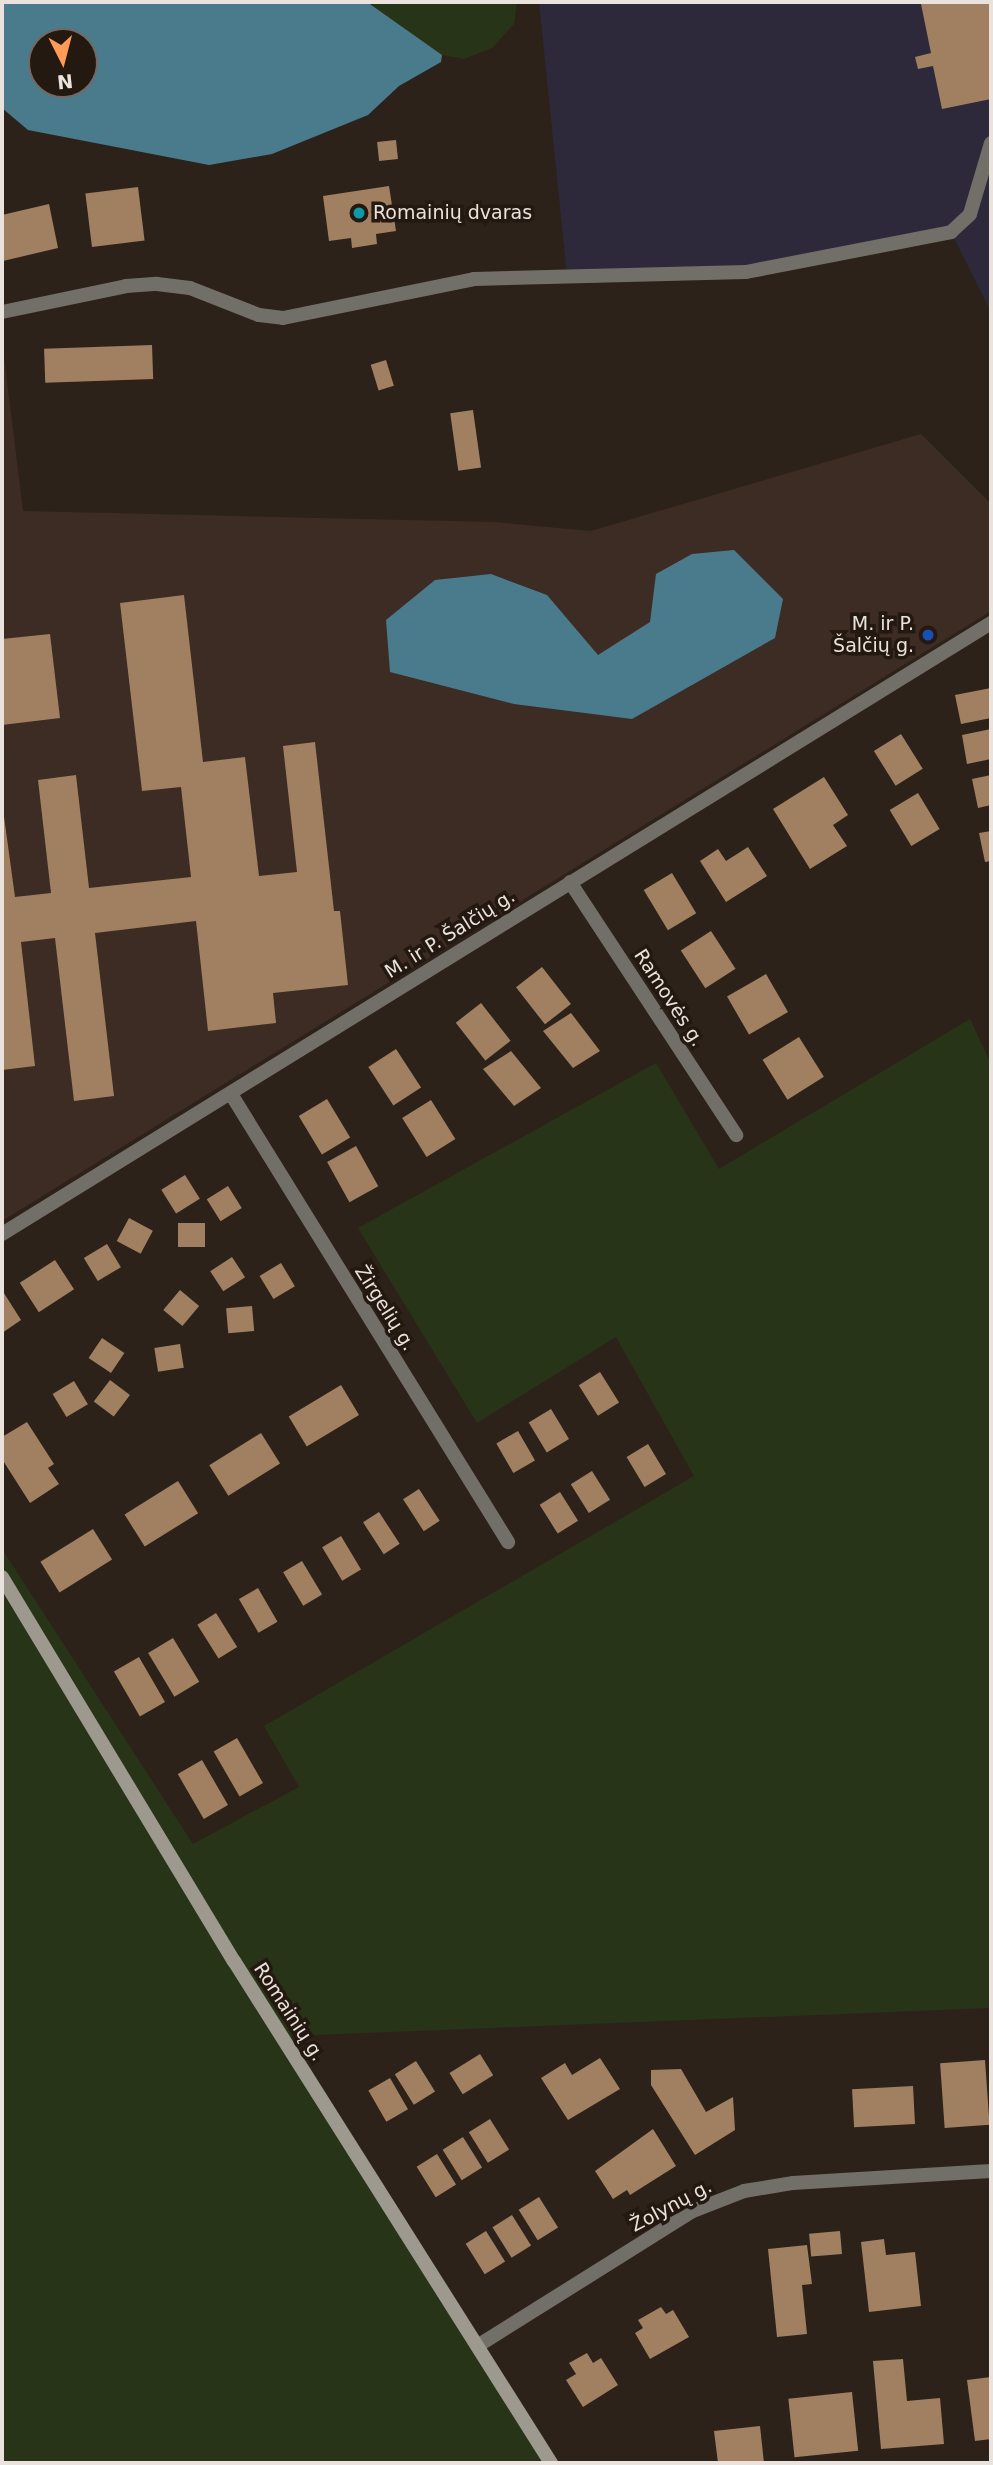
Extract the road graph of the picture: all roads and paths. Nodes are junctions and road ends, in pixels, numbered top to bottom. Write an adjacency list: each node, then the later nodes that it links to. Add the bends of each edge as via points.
1 (991, 143): 2 (street, via 970,214 951,232 746,272 474,279 283,318 259,315 191,288 157,284 126,286)
2 (2, 312)
3 (991, 623): 4 (street, M. ir P. Šalčių g.)
4 (570, 882): 5 (street, M. ir P. Šalčių g.); 6 (street, Ramovės g.)
5 (231, 1094): 7 (street, M. ir P. Šalčių g.); 8 (street, Žirgelių g.)
6 (736, 1135)
7 (2, 1234)
8 (508, 1542)
9 (2, 1577): 11 (main road, Romainių g., via 234,1961)
10 (991, 2171): 11 (street, Žolynų g., via 793,2183 744,2191 693,2211)
11 (479, 2345): 12 (main road, Romainių g.)
12 (551, 2463)

